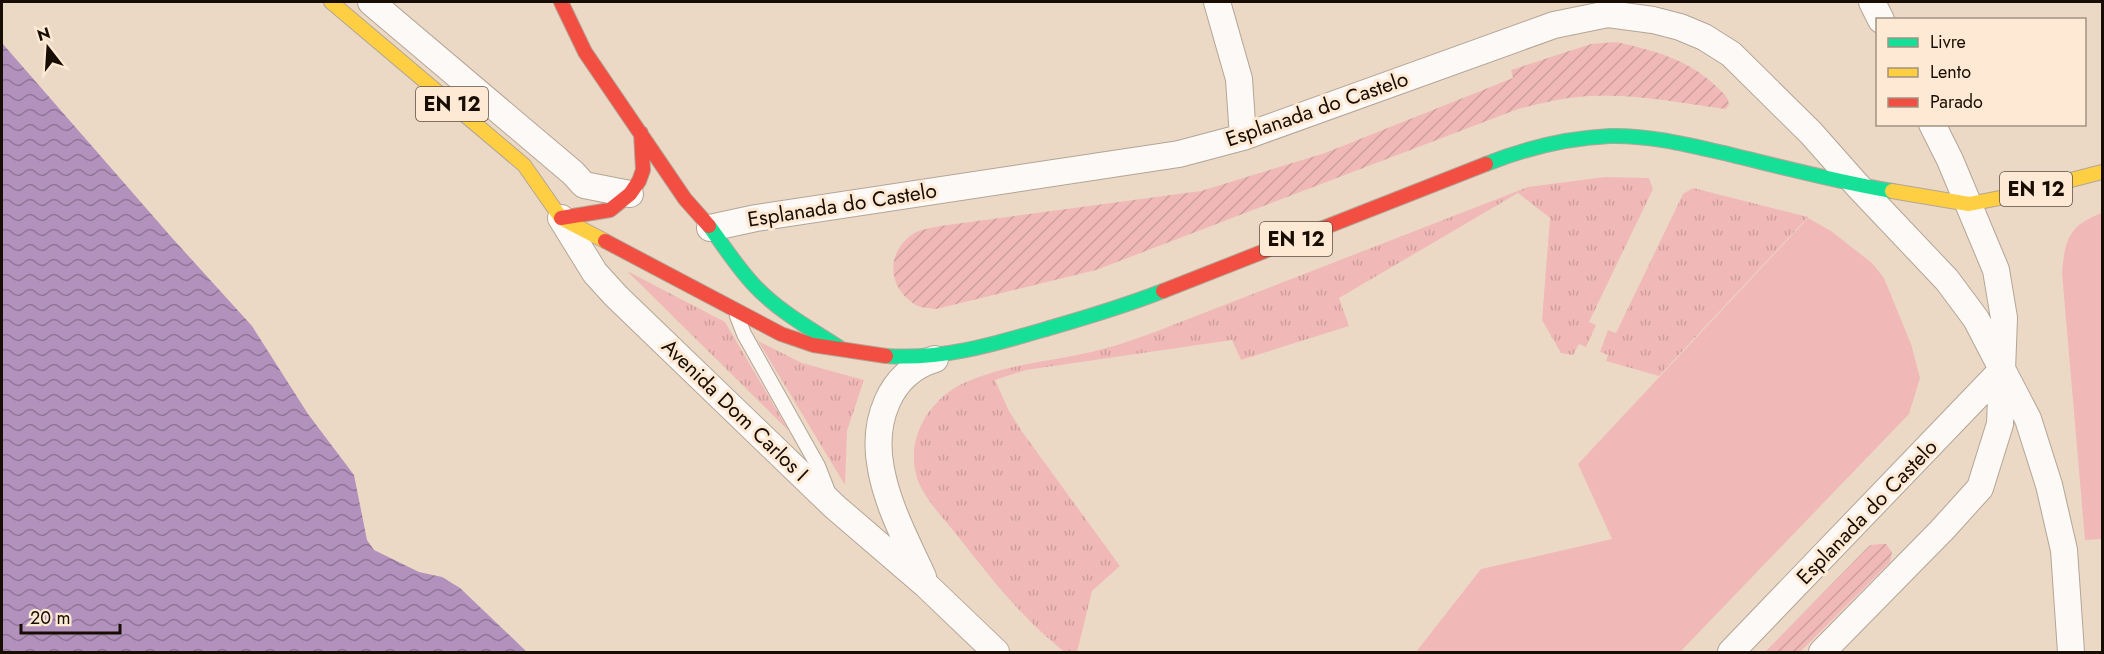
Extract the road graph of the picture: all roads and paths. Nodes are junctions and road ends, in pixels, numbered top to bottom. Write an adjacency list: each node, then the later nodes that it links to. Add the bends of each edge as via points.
1 (331, 2): 15 (main road, EN 12, via 524,165)
2 (371, 2): 13 (street, via 584,185)
3 (561, 2): 9 (main road, Esplanada do Castelo, via 585,52)
4 (1217, 2): 10 (street, via 1239,79)
5 (1872, 2): 7 (street)
6 (1607, 8): 10 (street, Esplanada do Castelo); 12 (street, Esplanada do Castelo, via 1680,27 1731,54)
7 (1880, 18)
8 (1933, 126): 14 (street)
9 (641, 133): 13 (main road, via 643,170); 16 (main road, Esplanada do Castelo, via 685,199)
10 (1243, 137): 16 (street, Esplanada do Castelo, via 1179,154)
11 (2103, 172): 14 (main road, EN 12)
12 (1857, 185): 14 (main road, Esplanada do Castelo / EN 12); 19 (main road, Esplanada do Castelo / EN 12, via 1656,140 1612,136 1553,143 1508,156 1131,304); 20 (street, Esplanada do Castelo, via 1947,280 1976,319)
13 (630, 194): 15 (main road, via 610,210)
14 (1969, 204): 20 (street, Esplanada do Castelo, via 1996,270 2004,318)
15 (561, 218): 17 (main road, Esplanada do Castelo / EN 12); 21 (street, Avenida Dom Carlos I, via 595,273 616,296)
16 (710, 228): 18 (main road, Esplanada do Castelo, via 755,287 779,308)
17 (734, 309): 18 (main road, Esplanada do Castelo / EN 12, via 789,338); 21 (lane, via 818,466)
18 (846, 352): 19 (main road, Esplanada do Castelo / EN 12, via 914,358)
19 (952, 354): 22 (street, Avenida Dom Carlos I, via 925,362 897,382 880,427 880,458 894,514)
20 (2002, 370): 24 (street, Esplanada do Castelo); 25 (street, Esplanada do Castelo, via 2000,424 1980,488); 26 (street, via 2028,419 2049,485 2064,550)
21 (835, 507): 22 (street, Avenida Dom Carlos I)
22 (927, 586): 23 (street, Avenida Dom Carlos I)
23 (996, 652)
24 (1731, 652)
25 (1822, 652)
26 (2071, 652)

